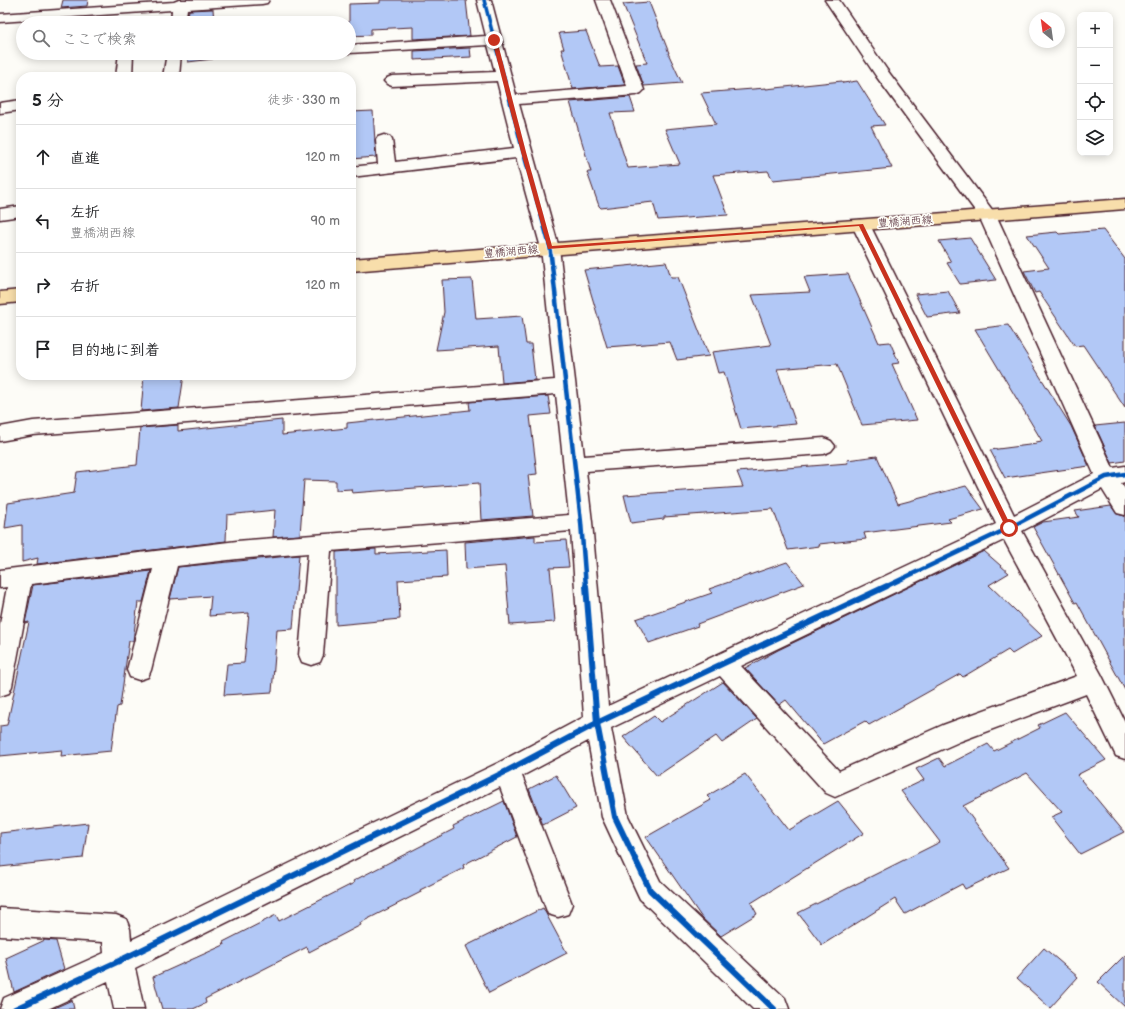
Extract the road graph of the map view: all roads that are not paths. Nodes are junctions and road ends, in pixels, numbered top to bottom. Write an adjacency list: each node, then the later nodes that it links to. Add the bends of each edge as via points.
1 (262, 0): 5 (street)
2 (484, 0): 12 (street)
3 (603, 0): 20 (street, via 636,90)
4 (832, 0): 30 (street, via 881,72)
5 (180, 4): 6 (street); 9 (street)
6 (130, 8): 7 (street); 8 (street)
7 (26, 16)
8 (129, 16)
9 (179, 16)
10 (16, 17): 11 (street)
11 (0, 18)
12 (494, 40): 13 (street); 18 (street)
13 (356, 49)
14 (125, 60): 16 (street)
15 (173, 60): 17 (street)
16 (124, 72)
17 (172, 72)
18 (504, 76): 19 (street); 20 (street)
19 (392, 81)
20 (510, 100): 24 (street)
21 (16, 106): 22 (street)
22 (0, 108)
23 (384, 140): 25 (street)
24 (523, 152): 25 (street); 32 (street)
25 (387, 168): 26 (street)
26 (356, 171)
27 (1125, 204): 30 (main road, 豊橋湖西線)
28 (16, 212): 29 (street)
29 (0, 214)
30 (987, 215): 31 (main road, 豊橋湖西線); 40 (street)
31 (861, 225): 32 (main road, 豊橋湖西線); 43 (street)
32 (550, 248): 33 (main road, 豊橋湖西線); 36 (street)
33 (356, 265)
34 (16, 296): 35 (main road)
35 (0, 298)
36 (566, 386): 37 (street, via 33,428); 39 (street)
37 (0, 434)
38 (824, 446): 39 (street)
39 (575, 464): 42 (street)
40 (1115, 475): 41 (street); 43 (street)
41 (1125, 507)
42 (581, 522): 44 (street); 52 (street)
43 (1009, 528): 48 (street); 50 (street)
44 (320, 543): 45 (street); 47 (street)
45 (167, 559): 46 (street); 49 (street)
46 (10, 578): 51 (street)
47 (311, 655)
48 (723, 663): 50 (street, via 835,786 952,733); 52 (street)
49 (139, 670)
50 (1092, 681): 53 (street)
51 (0, 686)
52 (597, 723): 54 (street); 60 (street, via 615,817 650,890)
53 (1125, 748)
54 (506, 771): 55 (street); 57 (street)
55 (558, 904)
56 (0, 922): 57 (street, via 116,929)
57 (119, 961): 58 (street); 59 (street)
58 (15, 1009)
59 (129, 1009)
60 (774, 1009)

